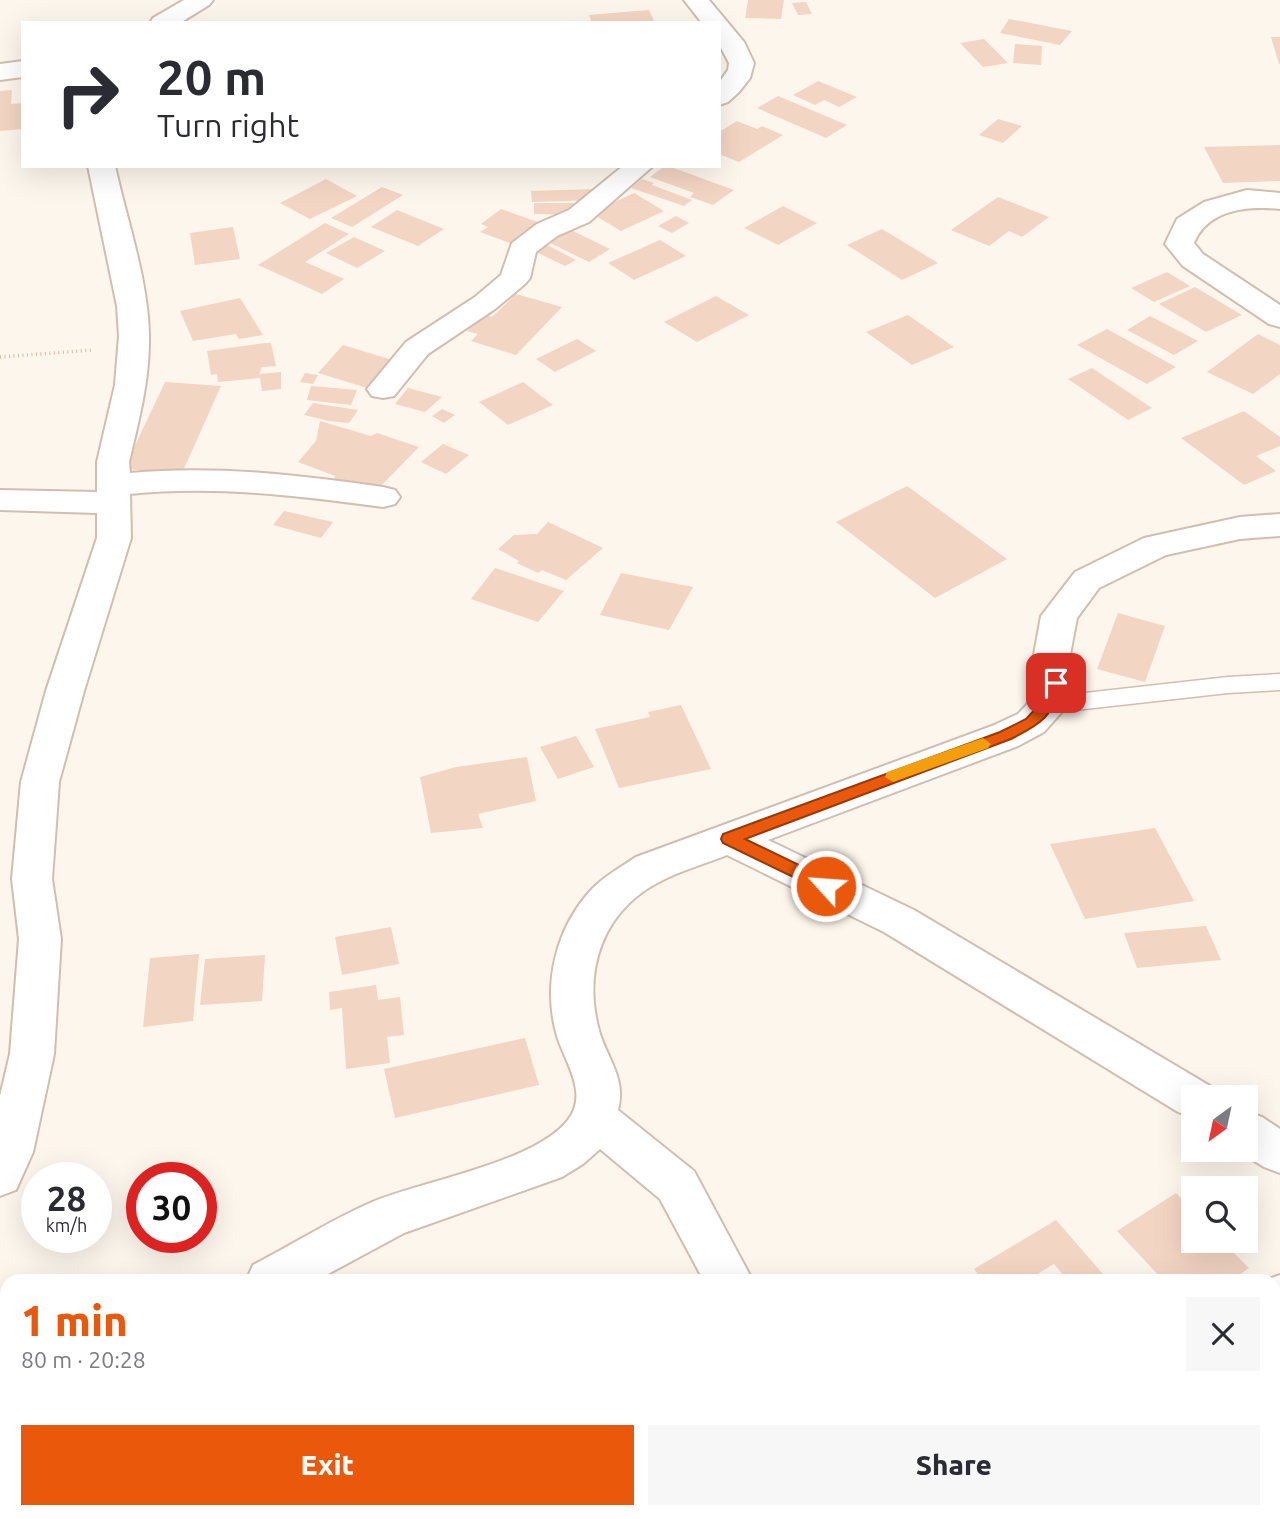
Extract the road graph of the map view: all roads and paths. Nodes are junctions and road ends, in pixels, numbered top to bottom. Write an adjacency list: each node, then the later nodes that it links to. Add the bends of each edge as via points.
1 (201, 0): 3 (street)
2 (696, 0): 4 (street)
3 (165, 21)
4 (713, 21)
5 (721, 30): 8 (street, via 741,54 743,66 739,78)
6 (21, 69): 7 (street)
7 (0, 72)
8 (721, 95)
9 (101, 168): 13 (street, via 132,306)
10 (638, 168): 15 (street, via 579,216 547,230 522,249 515,278 417,348)
11 (1280, 201): 12 (street, via 1247,198 1214,208 1187,225 1179,244 1193,260)
12 (1280, 318)
13 (131, 348): 14 (path); 16 (street, via 131,385 113,462)
14 (0, 356)
15 (383, 389)
16 (115, 494): 17 (street, via 177,479 287,484); 18 (street); 27 (street, via 114,538 40,782 32,879 40,939 32,1054 10,1152)
17 (383, 497)
18 (0, 500)
19 (1280, 526): 21 (street, via 1240,528 1156,546 1087,580 1059,616 1051,660 1056,683)
20 (1280, 682): 21 (lane)
21 (1049, 705): 22 (street, via 1031,723 1005,736)
22 (729, 839): 23 (street, via 899,921); 24 (street, via 650,868 607,900 579,941 570,989 584,1053 595,1073 599,1095)
23 (1181, 1091)
24 (594, 1117): 28 (street, via 581,1138 562,1154 388,1217); 29 (street, via 677,1185)
25 (1258, 1139): 26 (street)
26 (1280, 1153)
27 (0, 1176)
28 (283, 1274)
29 (725, 1274)

